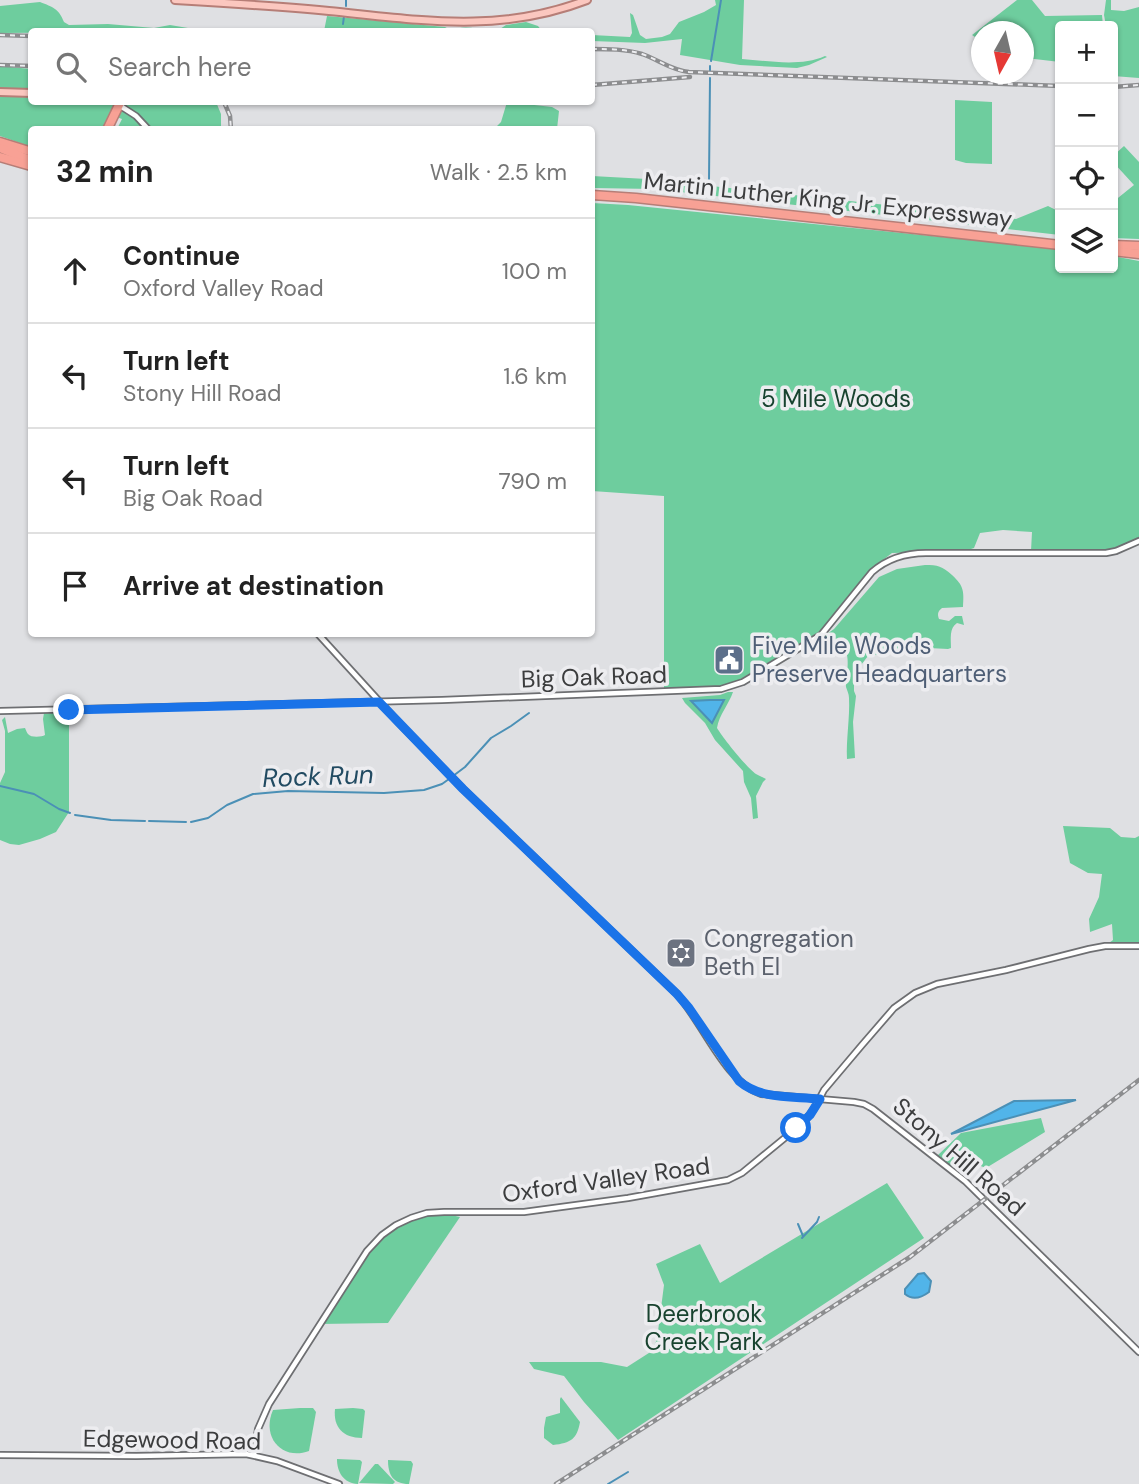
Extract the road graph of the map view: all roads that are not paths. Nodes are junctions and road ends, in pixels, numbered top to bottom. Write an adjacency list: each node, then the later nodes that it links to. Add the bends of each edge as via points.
1 (175, 0): 2 (main road, via 473,23 535,16)
2 (587, 0)
3 (0, 92): 4 (main road)
4 (28, 93)
5 (118, 105): 6 (highway); 7 (street)
6 (110, 126)
7 (145, 126)
8 (0, 145): 10 (highway)
9 (0, 157): 11 (highway)
10 (28, 157)
11 (28, 159)
12 (595, 190): 14 (highway, Martin Luther King Jr. Expressway)
13 (595, 195): 15 (highway, Martin Luther King Jr. Expressway)
14 (1055, 239)
15 (1055, 244)
16 (1139, 247): 17 (highway)
17 (1118, 248)
18 (1118, 249): 19 (highway)
19 (1139, 255)
20 (1139, 541): 22 (street, Big Oak Road, via 1106,553 917,553 894,558 866,578 814,641 743,682 721,689)
21 (321, 637): 22 (street, Stony Hill Road)
22 (379, 702): 23 (street, Big Oak Road); 25 (street, Stony Hill Road, via 677,994 739,1081 761,1094)
23 (0, 711)
24 (1139, 946): 25 (street, Oxford Valley Road, via 1105,946 1072,953 937,984 912,995 887,1017)
25 (820, 1099): 26 (street, Stony Hill Road, via 866,1105 941,1162); 28 (street, Oxford Valley Road, via 798,1127 741,1174 724,1181 524,1212 422,1214 385,1232 370,1247 265,1411)
26 (1139, 1352)
27 (0, 1455): 28 (street, Edgewood Road)
28 (254, 1455): 29 (street, Edgewood Road)
29 (339, 1484)

